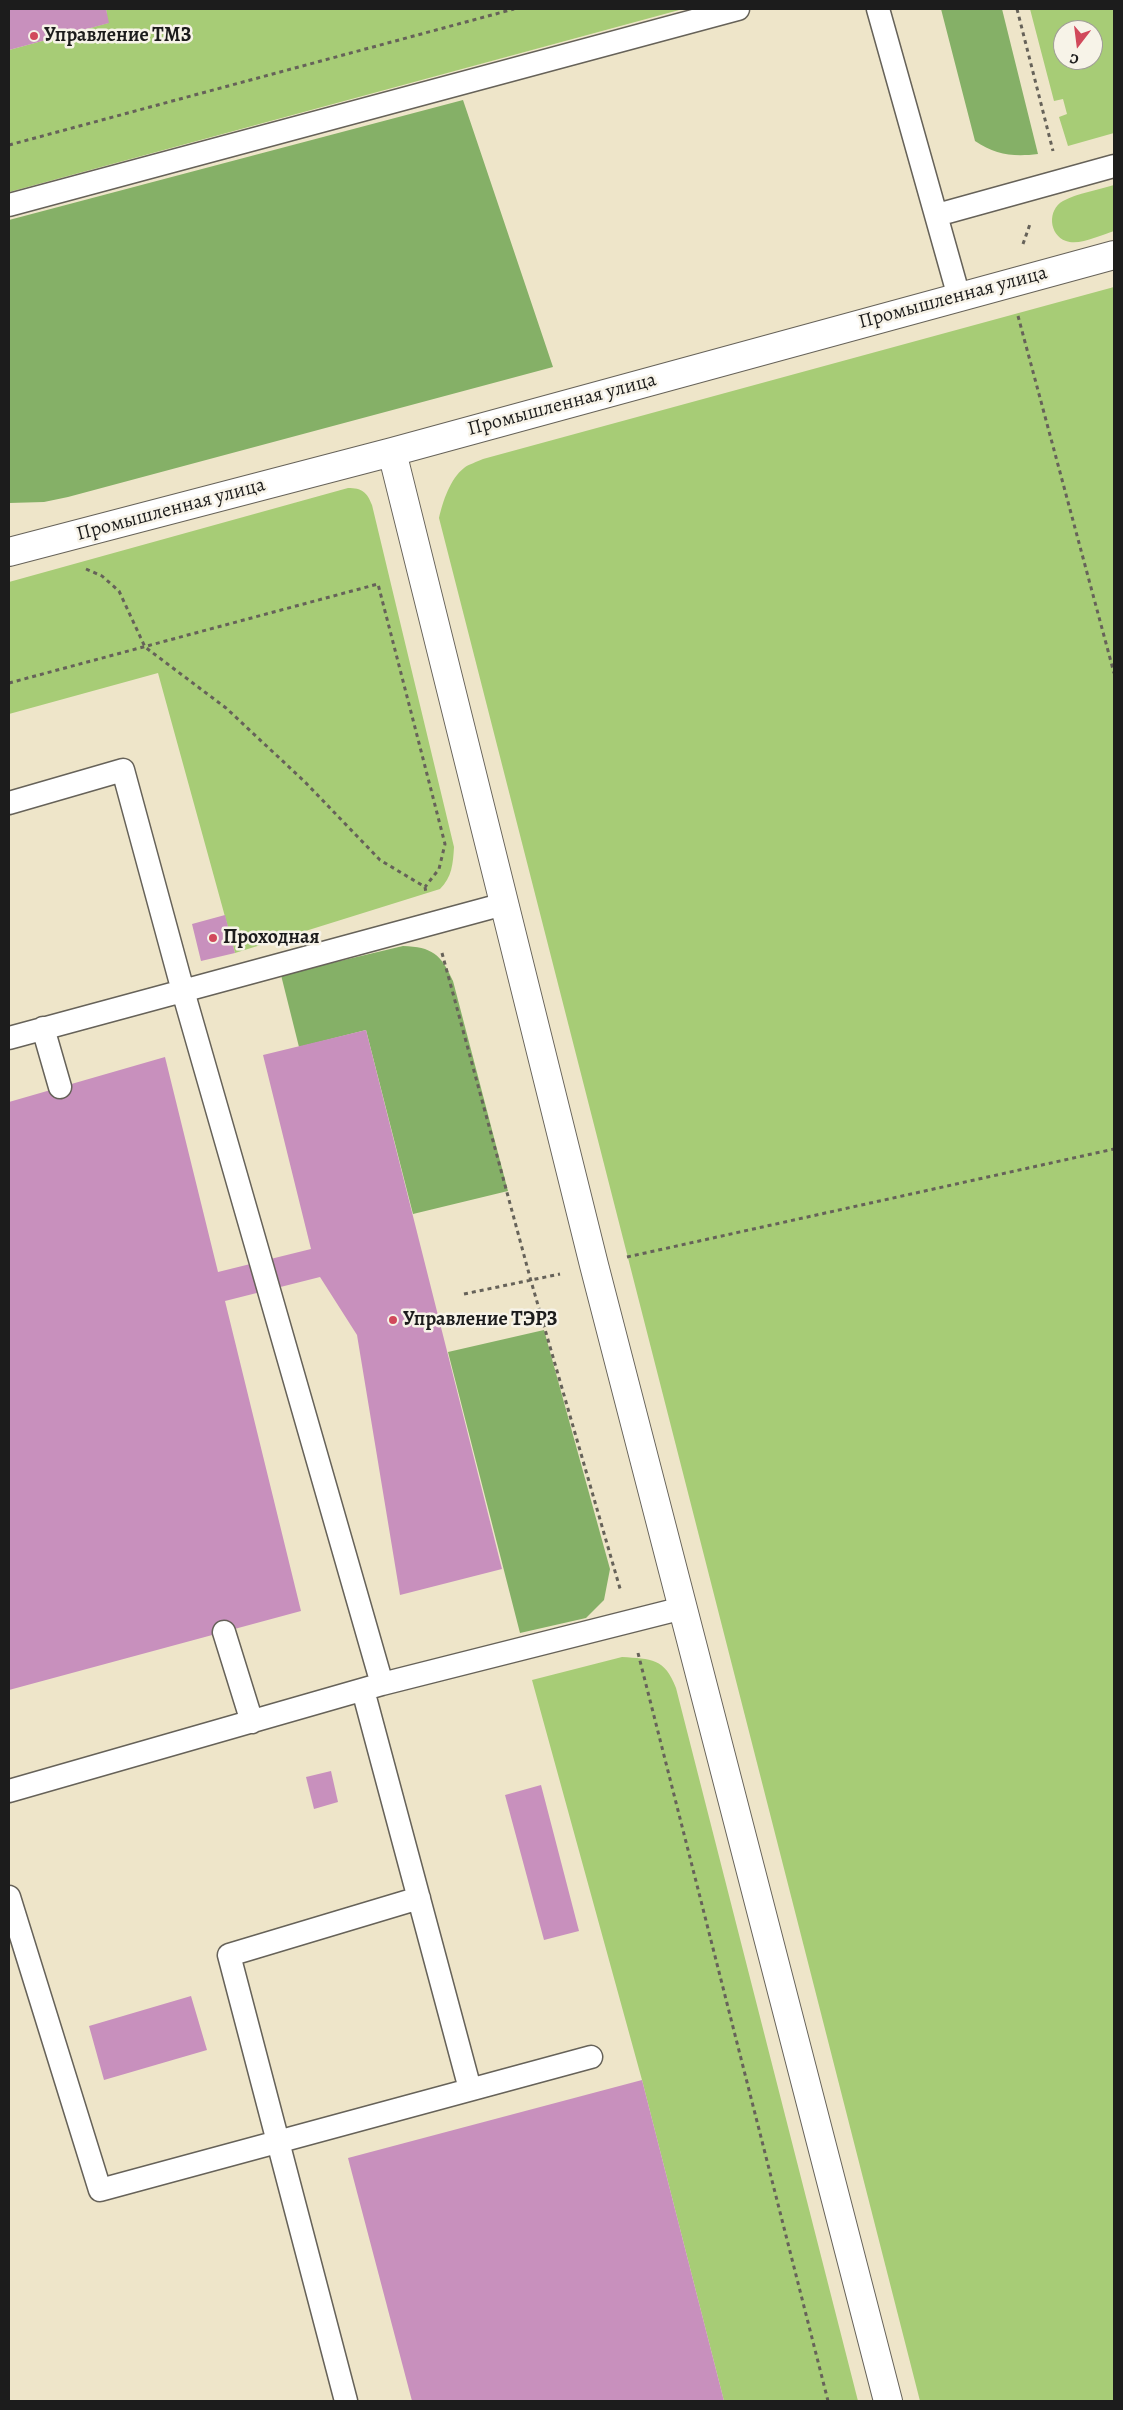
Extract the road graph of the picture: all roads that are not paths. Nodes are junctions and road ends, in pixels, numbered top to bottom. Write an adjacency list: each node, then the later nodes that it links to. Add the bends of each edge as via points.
1 (738, 9): 4 (lane)
2 (878, 9): 5 (lane)
3 (1114, 166): 5 (lane)
4 (9, 205)
5 (937, 215): 7 (lane)
6 (1114, 255): 7 (street, Промышленная улица)
7 (959, 297): 8 (street, Промышленная улица)
8 (392, 452): 9 (street, Промышленная улица); 11 (street)
9 (9, 552)
10 (9, 803): 12 (lane, via 123,770)
11 (504, 904): 12 (lane); 16 (street)
12 (183, 991): 13 (lane); 18 (lane)
13 (43, 1028): 14 (lane); 15 (lane)
14 (9, 1038)
15 (60, 1087)
16 (682, 1608): 18 (lane); 27 (street)
17 (224, 1632): 19 (lane)
18 (373, 1687): 19 (lane); 22 (lane)
19 (252, 1722): 20 (lane)
20 (9, 1791)
21 (9, 1897): 25 (lane, via 100,2190)
22 (419, 1898): 24 (lane); 25 (lane, via 229,1955)
23 (591, 2057): 24 (lane)
24 (470, 2089): 25 (lane)
25 (279, 2142): 26 (lane)
26 (346, 2401)
27 (888, 2401)

